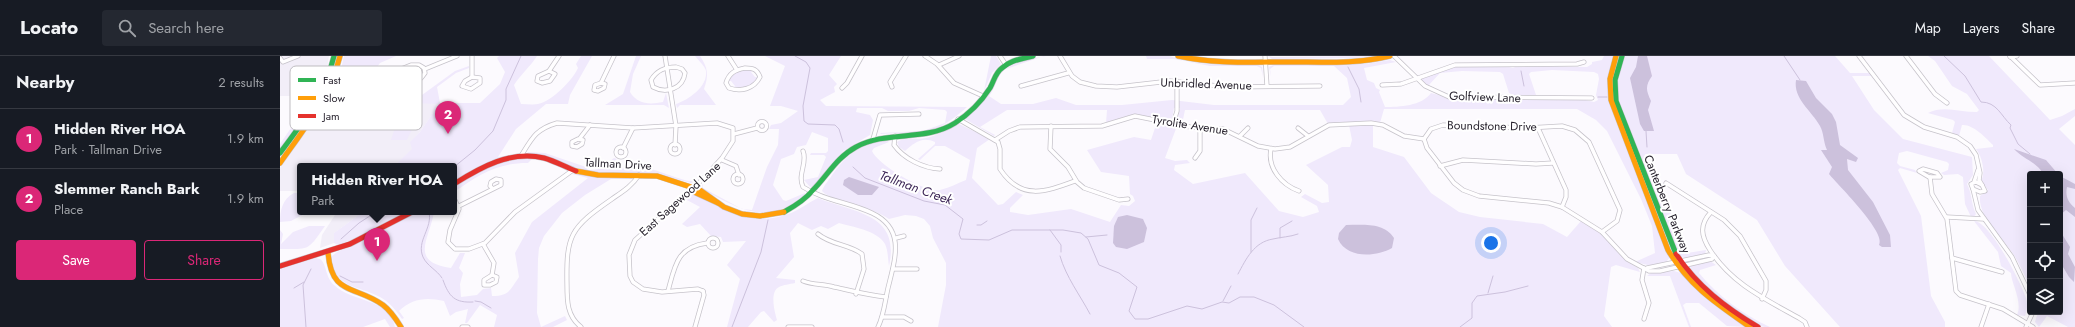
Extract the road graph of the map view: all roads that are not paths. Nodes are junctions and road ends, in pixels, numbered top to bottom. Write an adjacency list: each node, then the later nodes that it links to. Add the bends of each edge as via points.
1 (298, 56): 27 (street, via 283,62)
2 (334, 56): 32 (street)
3 (337, 56): 33 (street)
4 (340, 56): 34 (street)
5 (456, 56): 37 (street)
6 (472, 56): 41 (street)
7 (559, 56): 39 (street)
8 (614, 56): 45 (street)
9 (665, 56): 36 (street)
10 (728, 56): 38 (street)
11 (862, 56): 52 (street)
12 (906, 56): 51 (street, via 892,77)
13 (925, 56): 30 (street)
14 (959, 56): 30 (street)
15 (1000, 56): 31 (street)
16 (1033, 56): 31 (street)
17 (1060, 56): 40 (street)
18 (1178, 56): 28 (street, via 1209,62)
19 (1390, 56): 28 (street, via 1365,61)
20 (1394, 56): 43 (street, Golfview Lane)
21 (1616, 56): 125 (street, Canterberry Parkway, via 1609,82 1611,100 1666,247)
22 (1622, 56): 125 (street, Canterberry Parkway, via 1614,80 1616,101)
23 (1858, 56): 92 (street, via 1874,72 1904,115 1927,128 1957,137 1970,146 1976,155)
24 (1906, 56): 56 (street, via 1939,97)
25 (2010, 56): 26 (street); 46 (street, via 2035,82 2042,85)
26 (2017, 56)
27 (280, 58)
28 (1265, 59): 49 (street)
29 (1584, 62): 43 (street, via 1455,65)
30 (939, 65): 54 (street, via 954,83)
31 (1006, 65): 54 (street, Tallman Drive, via 997,72 990,88)
32 (332, 66)
33 (336, 66)
34 (338, 66)
35 (422, 67): 37 (street)
36 (667, 68): 53 (street); 53 (street, via 679,68 685,75 682,82); 53 (street, via 655,74 651,83 656,89)
37 (425, 69): 42 (street)
38 (737, 70): 38 (street, via 726,79 726,85 730,89 747,89 755,85 759,79 759,74 754,69)
39 (549, 71): 39 (street, via 540,74 536,78 537,81 544,83 552,80 555,74)
40 (1068, 73): 44 (street, Unbridled Avenue, via 1080,82 1099,87); 48 (street)
41 (472, 77): 41 (street, via 463,83 464,88 471,89 480,83 480,78)
42 (422, 78)
43 (1415, 78): 47 (street, via 1397,84); 55 (street, Golfview Lane, via 1434,92 1456,98)
44 (1177, 81): 49 (street, Unbridled Avenue, via 1216,86); 59 (street, via 1177,111)
45 (601, 83)
46 (2075, 83)
47 (1382, 85)
48 (1020, 86)
49 (1267, 86): 50 (street, Unbridled Avenue)
50 (1320, 86)
51 (892, 87)
52 (842, 88)
53 (670, 89): 61 (street)
54 (983, 96): 58 (street, Tallman Drive)
55 (1592, 98)
56 (1947, 103)
57 (919, 114): 76 (street, via 882,114 878,119)
58 (958, 119): 72 (street, Tallman Drive, via 945,129 932,134); 78 (street)
59 (1173, 124): 62 (street, Tyrolite Avenue, via 1133,116 1102,126); 63 (street, Tyrolite Avenue)
60 (590, 125): 64 (street); 75 (street); 84 (street, via 561,122 546,126 532,136)
61 (676, 126): 64 (street); 71 (street, via 722,124 730,127); 79 (street)
62 (1051, 126): 78 (street, Tyrolite Avenue, via 1020,127); 96 (street, via 1050,149 1068,167)
63 (1200, 127): 73 (street, Tyrolite Avenue, via 1219,128); 85 (street, via 1200,151)
64 (633, 128): 80 (street)
65 (757, 128): 71 (street)
66 (1248, 128): 73 (street)
67 (1298, 128): 74 (street)
68 (1538, 128): 77 (street, Boundstone Drive, via 1443,125 1431,129); 88 (street); 116 (street, Boundstone Drive, via 1568,127 1588,140 1619,208 1618,220)
69 (296, 130): 83 (street)
70 (303, 130): 87 (street)
71 (734, 134): 86 (street, East Sagewood Lane, via 732,145)
72 (895, 136): 76 (street, Tallman Drive); 90 (street, via 894,144 899,151 928,168)
73 (1240, 136): 81 (street, Tyrolite Avenue, via 1258,146)
74 (1308, 136): 77 (street, Tyrolite Avenue, via 1329,125 1368,123 1383,125 1404,136); 81 (street, Tyrolite Avenue, via 1290,147)
75 (580, 138)
76 (873, 139): 106 (street, Tallman Drive, via 845,154)
77 (1424, 139): 89 (street, via 1427,148)
78 (995, 140): 96 (street, via 1000,149 1001,170 1020,189 1026,192 1039,192)
79 (676, 145)
80 (623, 148)
81 (1271, 149): 104 (street, via 1272,166 1291,188)
82 (803, 151): 106 (street, via 805,156 800,182 803,187)
83 (280, 153)
84 (522, 156): 91 (street, Tallman Drive, via 542,158); 97 (street, Tallman Drive, via 490,164)
85 (1195, 158)
86 (722, 160): 93 (street, via 736,166); 102 (street, East Sagewood Lane)
87 (280, 163)
88 (1554, 163): 89 (street, via 1463,160); 111 (street, via 1566,193)
89 (1440, 166): 111 (street, via 1458,187 1472,194 1549,203)
90 (940, 169)
91 (573, 170): 94 (street, Tallman Drive, via 595,175); 121 (street, via 515,212 491,239)
92 (1978, 170): 99 (street); 100 (street)
93 (739, 174)
94 (639, 175): 102 (street, Tallman Drive, via 666,178); 147 (street, via 628,189 583,220 568,240 568,308 572,319)
95 (1930, 176): 95 (street, via 1940,176 1935,172 1919,170 1921,174); 114 (street, via 1932,194)
96 (1075, 180): 108 (street, via 1086,189 1119,200)
97 (457, 182)
98 (1666, 182): 112 (street)
99 (1974, 182): 100 (street); 103 (street, via 1971,184)
100 (1982, 185): 105 (street, via 1985,190)
101 (492, 188): 110 (street, via 480,198)
102 (693, 188): 106 (street, Tallman Drive, via 742,214 765,216 790,210); 134 (street, East Sagewood Lane, via 641,233 629,253 629,273 635,284 649,291)
103 (1973, 188): 105 (street); 107 (street)
104 (1298, 191)
105 (1982, 192): 107 (street)
106 (814, 193): 119 (street, via 876,215 889,225)
107 (1975, 194): 115 (street)
108 (1128, 199)
109 (457, 203): 110 (street)
110 (459, 206): 121 (street, via 458,217 448,235 450,244 455,249 463,250)
111 (1562, 207): 116 (street)
112 (1711, 212): 123 (street, via 1703,220 1701,227); 137 (street, via 1732,227 1743,240 1766,281)
113 (407, 215): 122 (street, via 365,238)
114 (1947, 217): 115 (street); 124 (street)
115 (1984, 219): 133 (street, via 2012,257)
116 (1602, 232): 127 (street, via 1627,259)
117 (818, 234): 135 (street, via 825,240 853,248 862,254 864,266)
118 (904, 236): 119 (street)
119 (896, 238): 128 (street)
120 (707, 243): 134 (street, via 692,245 681,253)
121 (483, 244): 131 (street, via 494,263)
122 (328, 252): 126 (street); 144 (street, via 329,270 336,281 345,288 383,304 393,313)
123 (1714, 256): 125 (street, via 1712,259); 137 (street, via 1737,282)
124 (1952, 258): 130 (street); 138 (street, via 1955,290 1958,294)
125 (1679, 264): 127 (street, via 1660,271); 152 (street, Canterberry Parkway, via 1713,301); 153 (street, Canterberry Parkway, via 1718,300)
126 (280, 266)
127 (1644, 268): 141 (street, via 1642,280 1648,303)
128 (893, 269): 129 (street); 136 (street)
129 (917, 269)
130 (2002, 272)
131 (492, 275)
132 (804, 281): 135 (street)
133 (2027, 289)
134 (668, 291): 148 (street, East Sagewood Lane, via 705,289)
135 (856, 294): 136 (street)
136 (886, 297): 140 (street)
137 (1762, 299): 154 (street, via 1799,318)
138 (1989, 304): 143 (street, via 2006,311); 155 (street)
139 (2032, 315): 143 (street)
140 (882, 317): 142 (street, via 904,317); 151 (street)
141 (1644, 320)
142 (911, 321)
143 (2027, 325): 156 (street)
144 (400, 327)
145 (462, 327): 146 (street)
146 (468, 327)
147 (581, 327)
148 (695, 327)
149 (788, 327): 150 (street)
150 (812, 327)
151 (878, 327)
152 (1750, 327)
153 (1758, 327)
154 (1807, 327)
155 (1982, 327)
156 (2033, 327)

